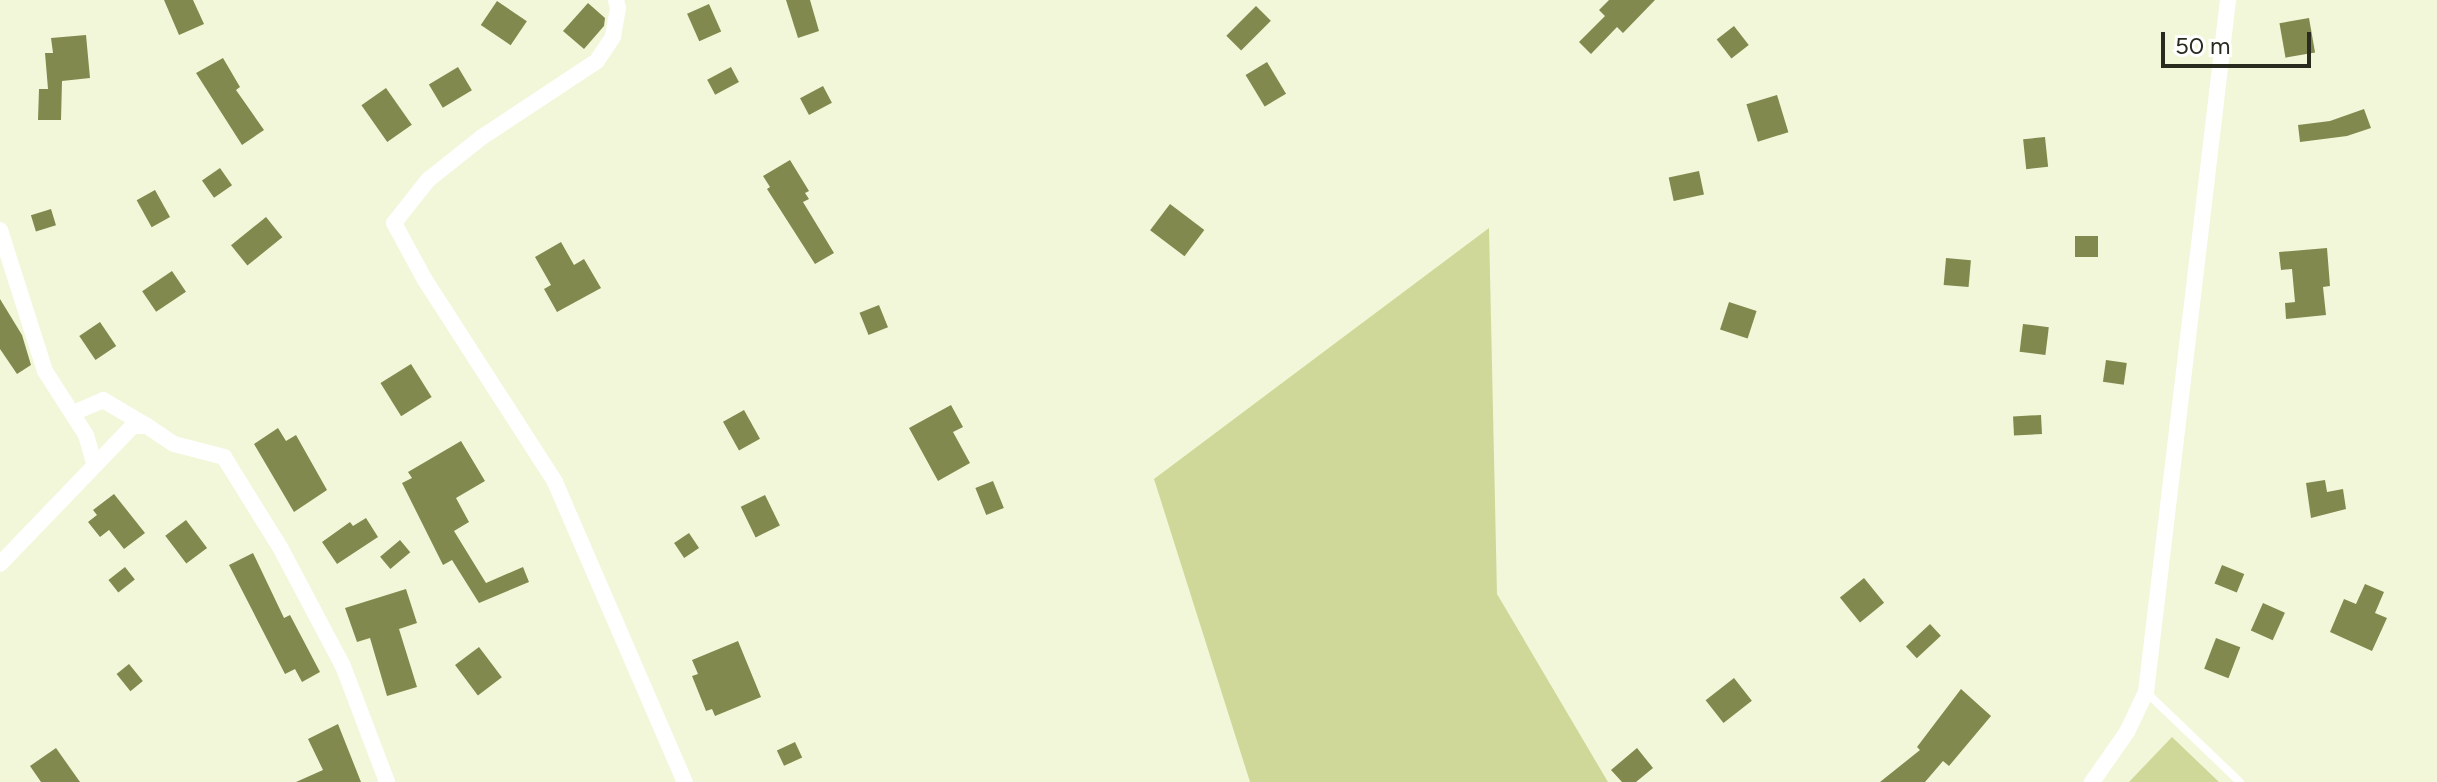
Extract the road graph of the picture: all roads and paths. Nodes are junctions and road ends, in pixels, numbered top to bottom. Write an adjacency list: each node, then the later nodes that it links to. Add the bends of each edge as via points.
1 (616, 0): 10 (street, via 613,37 597,61 482,137 428,180 394,223 555,482)
2 (2228, 0): 8 (street)
3 (0, 230): 4 (street, via 45,371)
4 (73, 413): 5 (street, via 103,400); 6 (street)
5 (147, 426): 6 (street, via 133,426); 9 (street, via 174,444 224,457 242,483 343,666)
6 (94, 463): 7 (street)
7 (0, 564)
8 (2146, 692): 11 (street, via 2127,732); 12 (lane)
9 (387, 782)
10 (685, 782)
11 (2092, 782)
12 (2240, 782)

